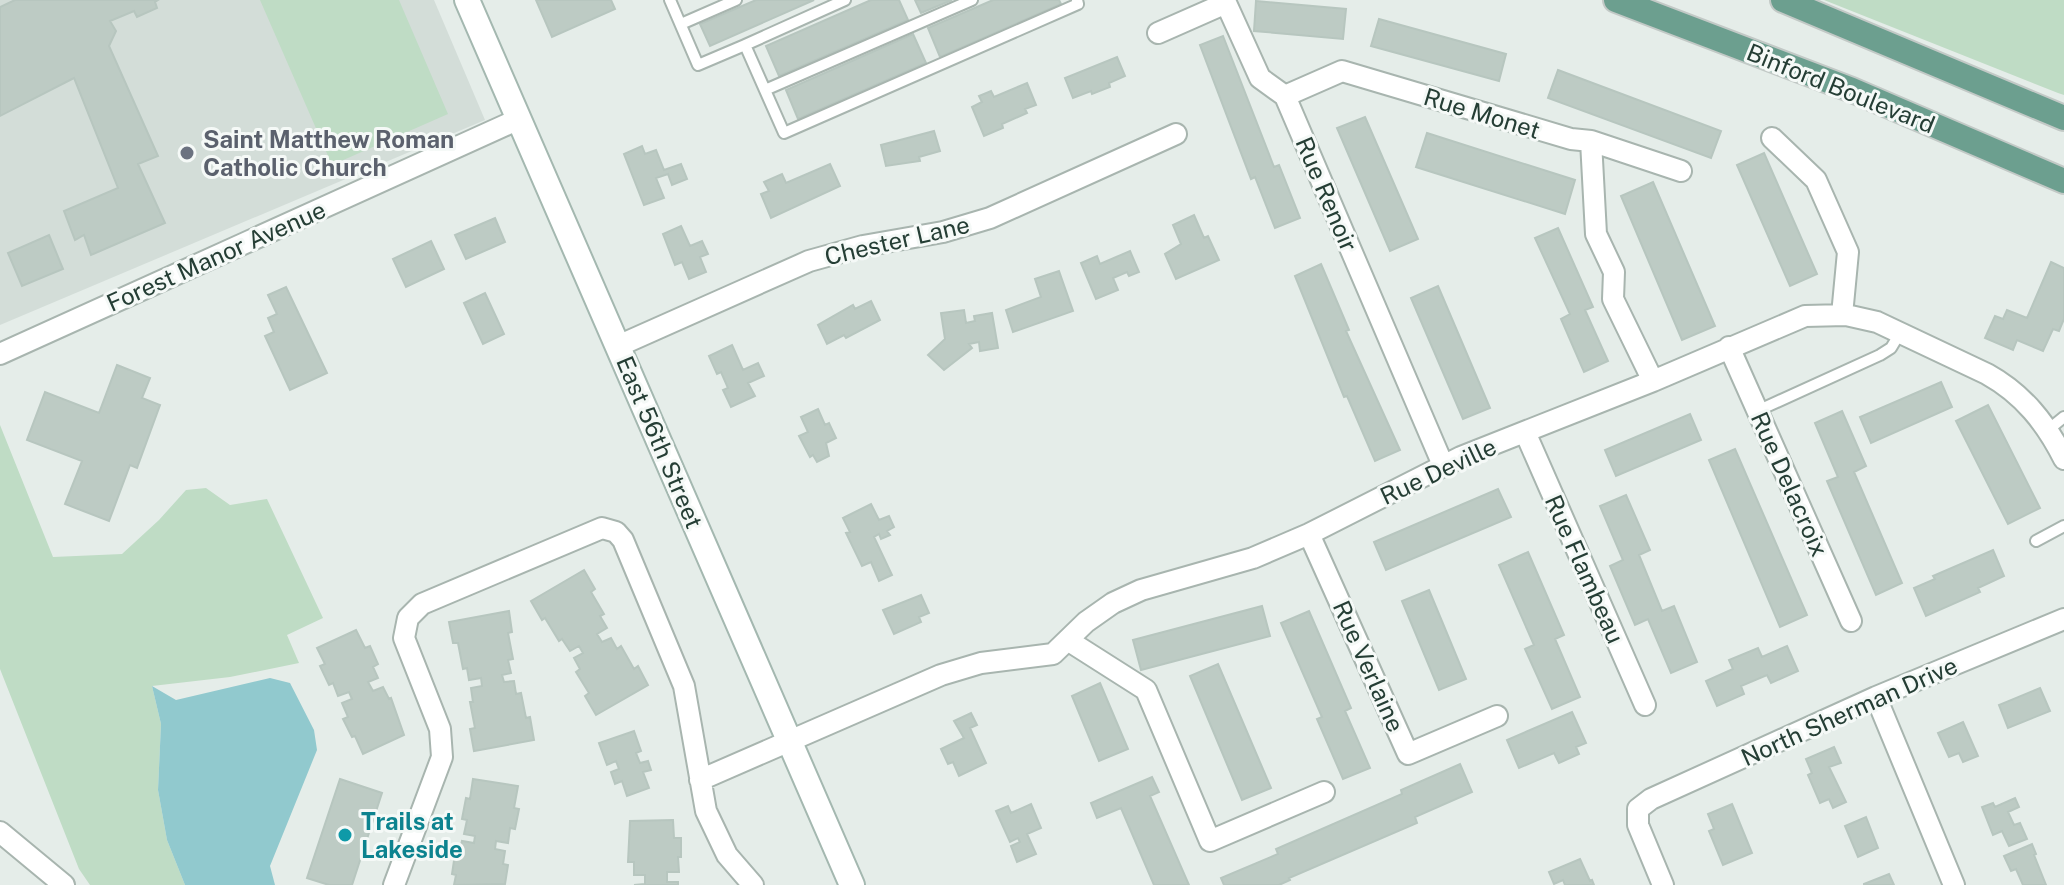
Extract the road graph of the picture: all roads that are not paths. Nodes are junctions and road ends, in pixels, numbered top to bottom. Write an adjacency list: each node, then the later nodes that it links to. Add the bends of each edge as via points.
1 (467, 0): 15 (street, East 56th Street)
2 (670, 0): 9 (lane)
3 (736, 0): 9 (lane)
4 (845, 0): 11 (lane)
5 (972, 0): 12 (lane)
6 (1077, 0): 12 (lane, via 1078,4 784,133)
7 (1616, 0): 20 (main road, Binford Boulevard, via 1852,90)
8 (1783, 0): 14 (main road)
9 (681, 24): 11 (lane, via 698,65)
10 (1158, 33): 13 (street, Rue Renoir, via 1226,3 1260,78)
11 (745, 45): 12 (lane)
12 (765, 90)
13 (1285, 96): 18 (street, Rue Monet, via 1342,71); 31 (street, Rue Renoir)
14 (2064, 118)
15 (519, 119): 23 (street, East 56th Street); 25 (street, Forest Manor Avenue)
16 (1176, 134): 23 (street, Chester Lane, via 990,218 809,261)
17 (1772, 138): 21 (street, via 1816,180 1848,252)
18 (1591, 141): 19 (street, Rue Monet); 26 (street, via 1596,234 1614,272 1613,299)
19 (1681, 171)
20 (2064, 181)
21 (1842, 315): 22 (street, Rue Deville); 24 (street, Rue Deville, via 1805,316)
22 (1900, 333): 27 (lane, via 1880,355); 28 (street, Rue Deville, via 2002,382)
23 (618, 346): 41 (street, East 56th Street)
24 (1729, 347): 26 (street, Rue Deville); 27 (street, Rue Delacroix)
25 (0, 354)
26 (1653, 381): 29 (street, Rue Deville)
27 (1757, 411): 36 (street, Rue Delacroix)
28 (2056, 423): 30 (street, Rue Deville)
29 (1525, 432): 31 (street, Rue Deville); 39 (street, Rue Flambeau)
30 (2064, 459)
31 (1443, 465): 33 (street, Rue Deville)
32 (2064, 526): 34 (lane)
33 (1309, 534): 37 (street, Rue Deville, via 1253,558 1141,590 1086,622); 40 (street, Rue Verlaine, via 1408,754)
34 (2036, 541)
35 (2064, 619): 38 (street, North Sherman Drive)
36 (1851, 621)
37 (1069, 641): 41 (street, Rue Deville, via 1053,654 981,663 941,675); 43 (street, via 1146,690 1210,841)
38 (1876, 697): 49 (street, North Sherman Drive, via 1638,809 1638,825); 50 (street)
39 (1645, 705)
40 (1497, 716)
41 (790, 742): 42 (street, Rue Deville); 48 (street, East 56th Street)
42 (700, 780): 46 (street, via 684,686 623,540 602,528 413,610 404,638 443,745); 47 (street, via 718,841)
43 (1324, 792)
44 (2, 835): 45 (street)
45 (64, 885)
46 (394, 885)
47 (753, 885)
48 (852, 885)
49 (1663, 885)
50 (1954, 885)

